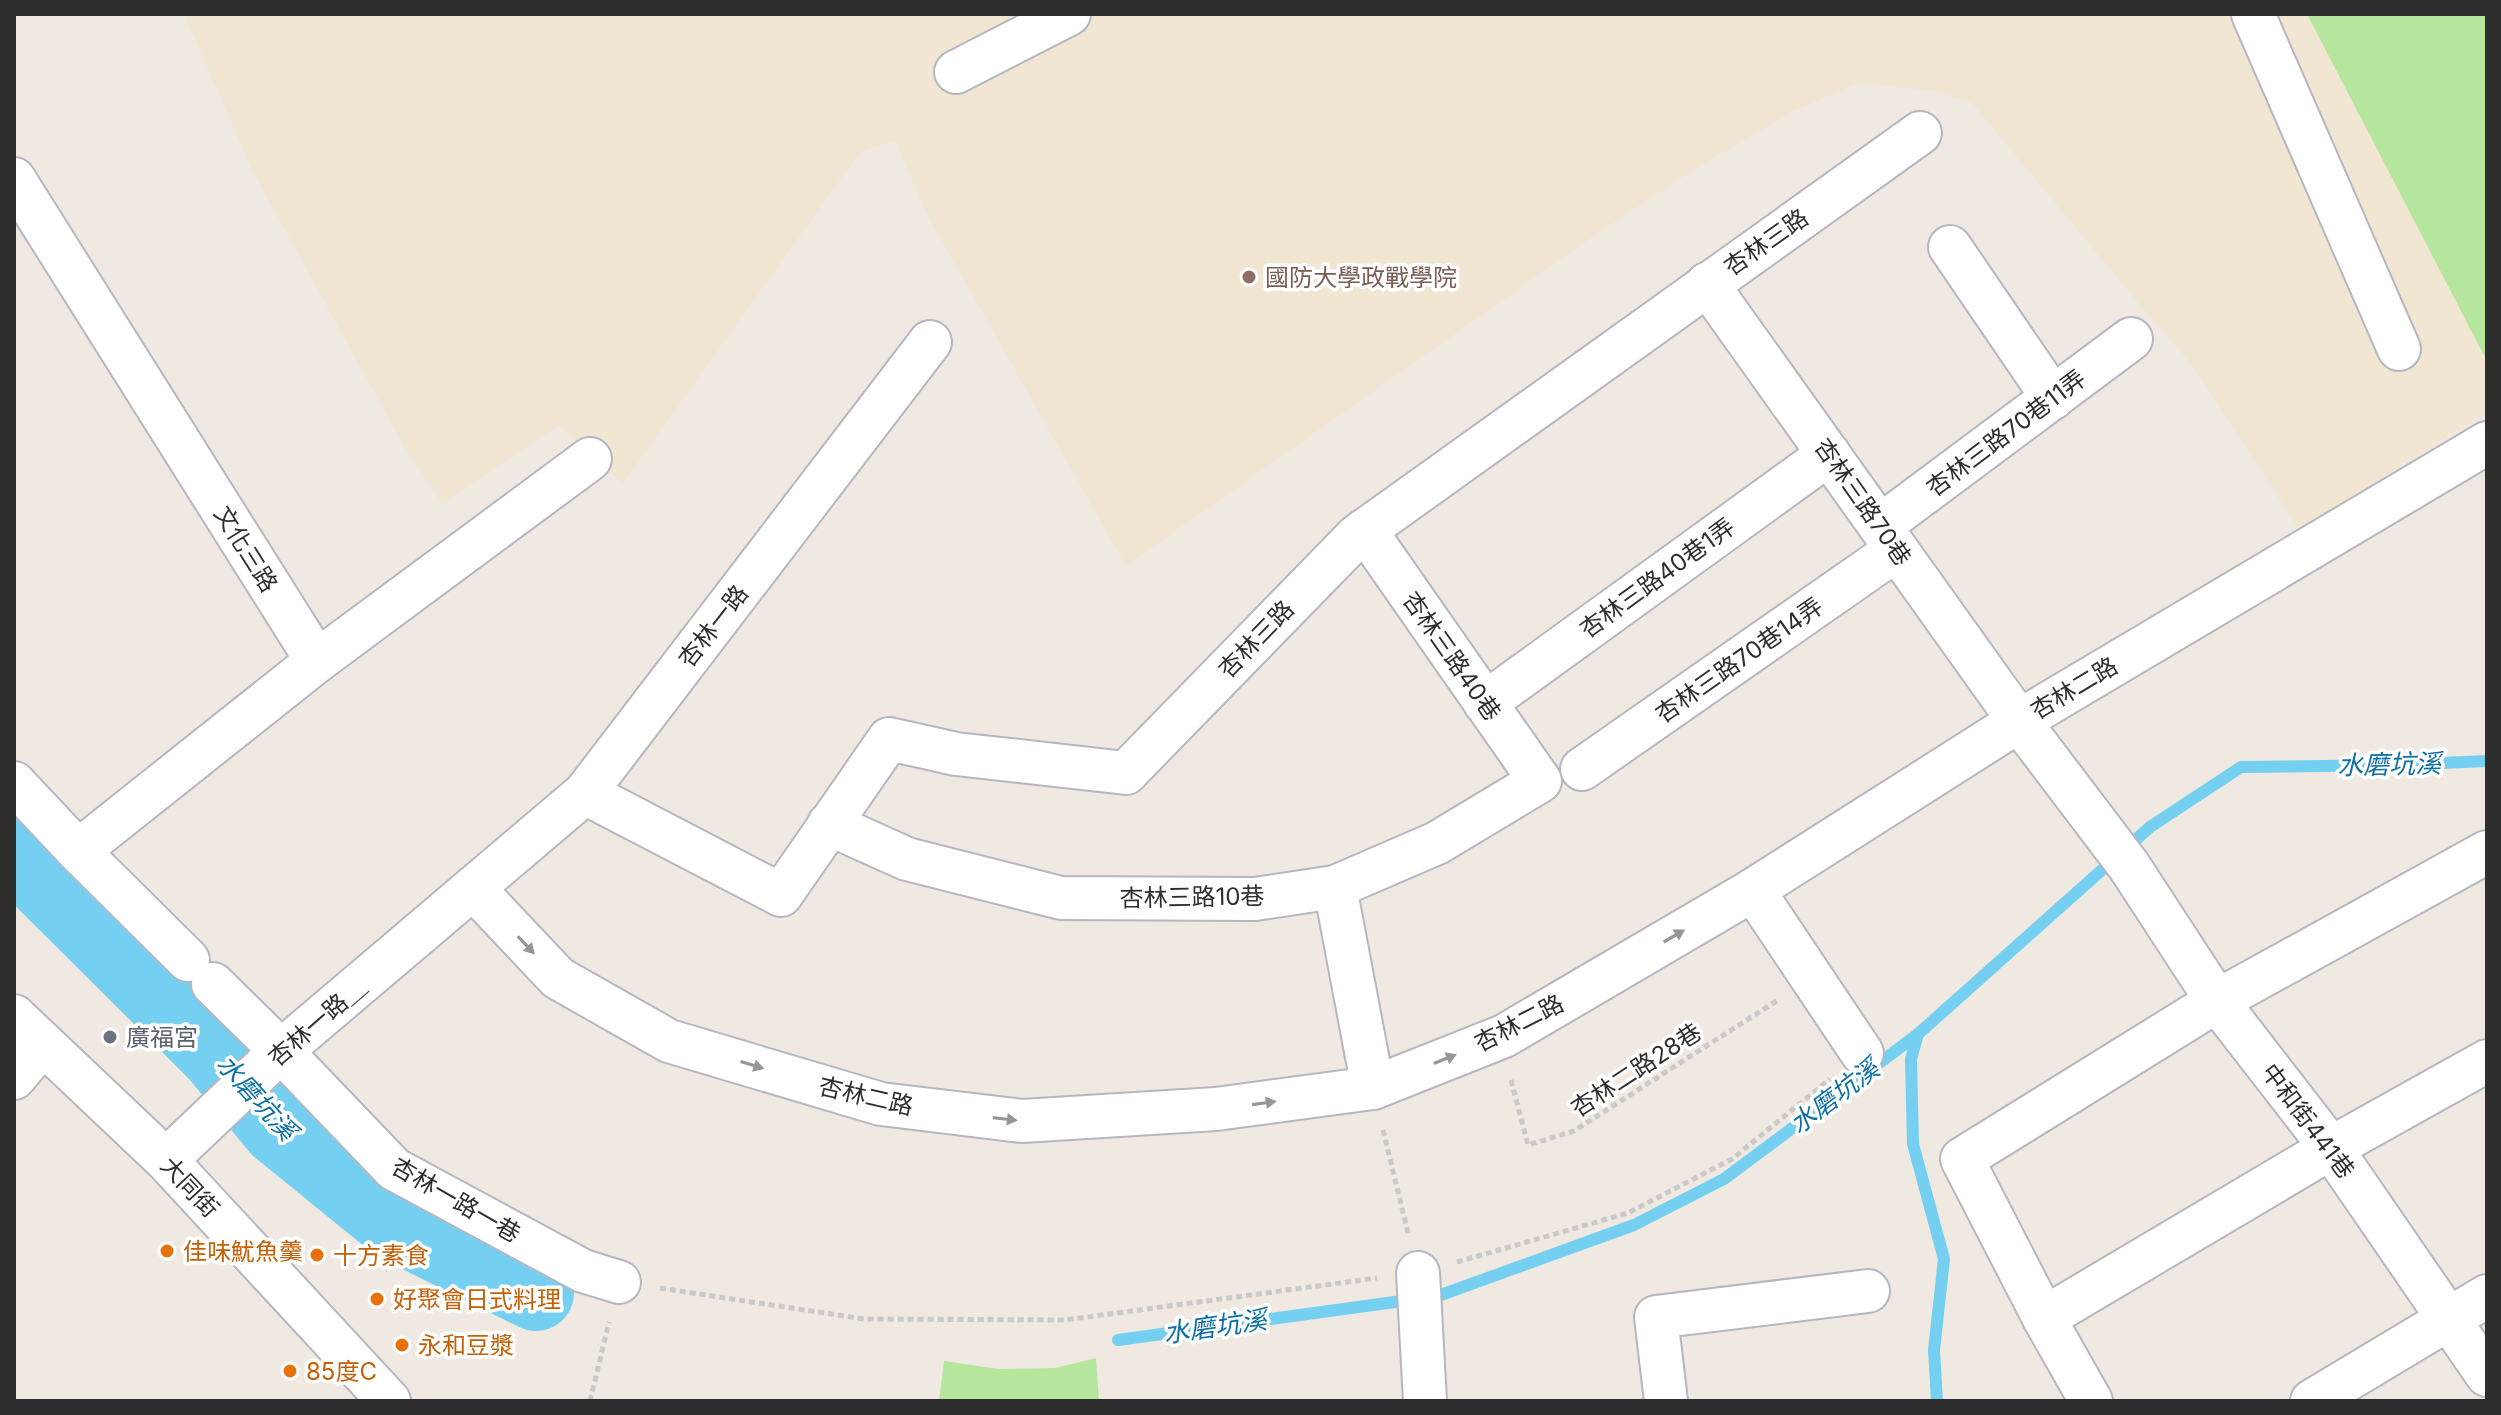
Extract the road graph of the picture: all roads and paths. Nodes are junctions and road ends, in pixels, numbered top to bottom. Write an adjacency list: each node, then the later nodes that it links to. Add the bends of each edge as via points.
1 (1069, 14): 3 (street)
2 (2253, 14): 10 (street)
3 (956, 72)
4 (1920, 133): 7 (street, 杏林三路)
5 (14, 179): 17 (street, 文化三路)
6 (1950, 247): 11 (street)
7 (1707, 284): 13 (street, 杏林三路70巷); 15 (street, 杏林三路)
8 (2131, 339): 11 (street, 杏林三路70巷11弄)
9 (930, 342): 23 (street, 杏林一路)
10 (2399, 349)
11 (2053, 398): 16 (street, 杏林三路70巷11弄)
12 (2487, 443): 19 (street, 杏林二路)
13 (1829, 454): 16 (street, 杏林三路70巷); 18 (street, 杏林三路40巷1弄)
14 (590, 459): 17 (street)
15 (1365, 530): 18 (street, 杏林三路40巷); 24 (street, 杏林三路, via 1126,773 956,754 889,739)
16 (1888, 538): 19 (street, 杏林三路70巷); 20 (street, 杏林三路70巷14弄)
17 (317, 661): 25 (street)
18 (1485, 703): 21 (street, 杏林三路40巷)
19 (2019, 721): 27 (street, 杏林三路70巷); 30 (street, 杏林二路)
20 (1582, 769)
21 (1540, 781): 28 (street, 杏林三路10巷, via 1437,843)
22 (14, 783): 25 (street, 杏林一路一巷)
23 (585, 793): 24 (street, 杏林三路, via 781,895); 29 (street, 杏林一路)
24 (829, 824): 28 (street, 杏林三路10巷, via 907,859 1061,898 1255,899)
25 (78, 851): 35 (street, 杏林一路一巷)
26 (2487, 852): 32 (street)
27 (2120, 853): 32 (street, 中和街441巷)
28 (1335, 887): 39 (street)
29 (473, 888): 35 (street, 杏林一路＿); 39 (street, 杏林二路, one-way to 39, via 558,978 669,1041 881,1104 1022,1121 1216,1109)
30 (1753, 890): 31 (street); 34 (street, 杏林二路, one-way to 30)
31 (1812, 978): 34 (path, 杏林二路28巷, via 1574,1131 1528,1145); 36 (street)
32 (2217, 1001): 40 (street, 中和街441巷); 46 (street, via 1962,1159)
33 (28, 1030): 38 (street); 41 (street, 大同街)
34 (1501, 1036): 39 (street, 杏林二路, one-way to 34)
35 (281, 1051): 41 (street, 杏林一路＿); 43 (street, 杏林一路一巷, via 394,1169 583,1271)
36 (1862, 1053): 42 (path, via 1732,1159 1628,1213)
37 (2487, 1061): 40 (street)
38 (14, 1078)
39 (1373, 1088): 42 (path)
40 (2331, 1148): 46 (street); 47 (street, 中和街441巷)
41 (166, 1160): 49 (street, 大同街)
42 (1418, 1273): 43 (path, via 1065,1320 864,1319); 51 (street)
43 (619, 1282): 50 (path)
44 (1868, 1291): 52 (street, via 1656,1317)
45 (2487, 1296): 47 (street)
46 (2044, 1318): 53 (street)
47 (2447, 1318): 48 (street, 中和街441巷); 54 (street)
48 (2487, 1375)
49 (389, 1401)
50 (590, 1401)
51 (1425, 1401)
52 (1666, 1401)
53 (2091, 1401)
54 (2312, 1401)

